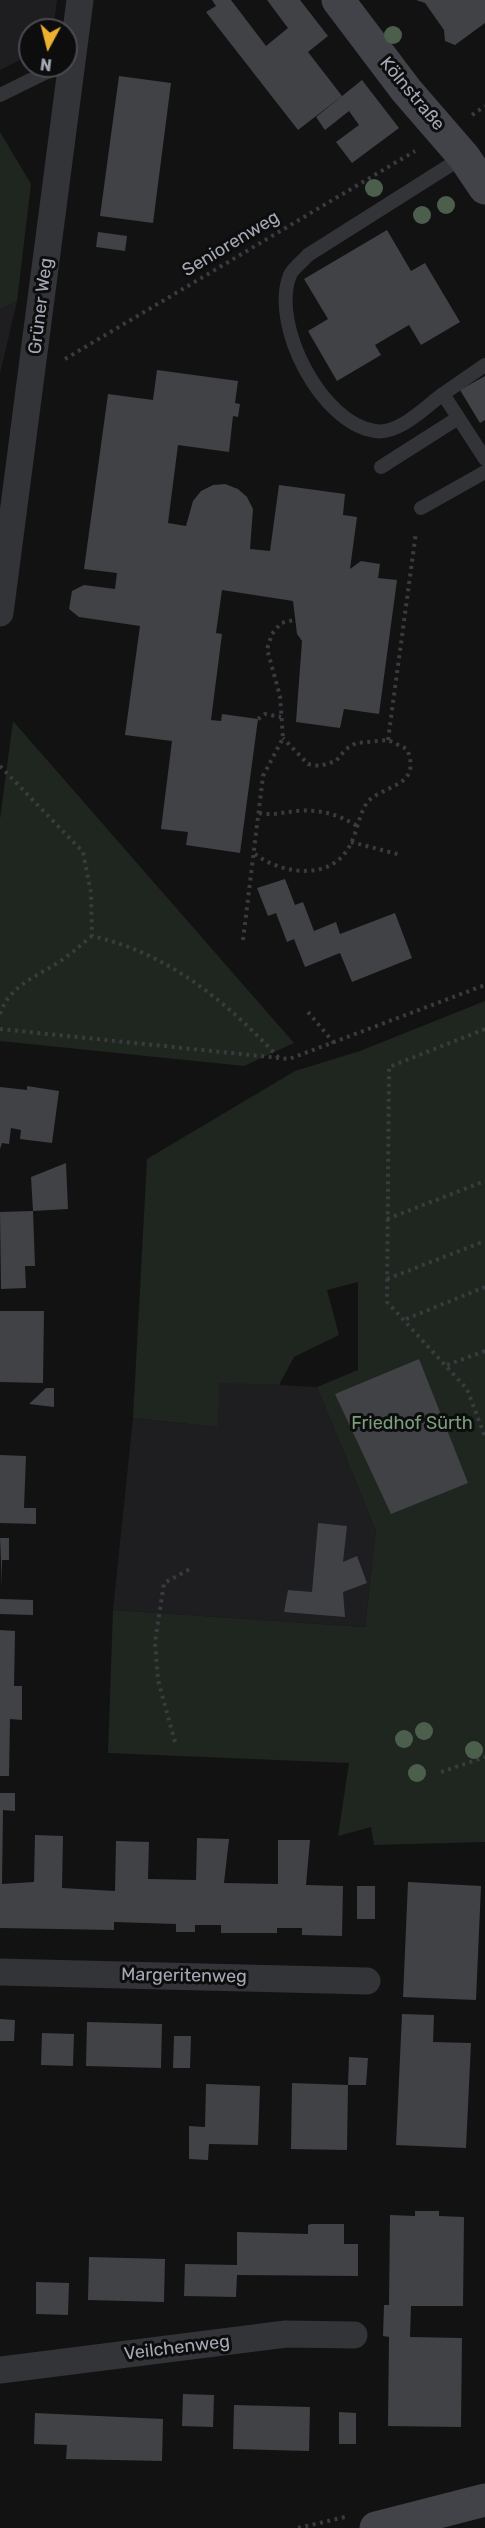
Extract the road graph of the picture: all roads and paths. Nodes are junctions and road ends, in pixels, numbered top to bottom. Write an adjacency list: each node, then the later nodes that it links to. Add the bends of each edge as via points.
1 (80, 0): 3 (street, Grüner Weg)
2 (338, 0): 7 (street, Kölnstraße, via 406,90)
3 (76, 18)
4 (35, 78): 6 (lane)
5 (64, 78): 10 (street, Grüner Weg)
6 (0, 95)
7 (455, 145): 8 (street, Kölnstraße); 10 (path, Seniorenweg); 11 (lane, via 308,255 290,275 285,314 292,342 320,392 352,423 377,432 401,426)
8 (485, 188)
9 (485, 365): 11 (lane)
10 (31, 379): 17 (street, Grüner Weg)
11 (442, 394): 12 (lane)
12 (458, 418): 13 (lane); 14 (lane)
13 (485, 459)
14 (381, 467)
15 (485, 472): 16 (lane)
16 (421, 508): 22 (path, via 412,549)
17 (0, 613)
18 (294, 620): 19 (path, via 281,623 267,649 276,677)
19 (281, 717): 20 (path, via 265,714); 21 (path)
20 (258, 719)
21 (283, 738): 22 (path, via 308,764 320,766 336,761 356,743); 24 (path, via 263,776)
22 (388, 740): 25 (path, via 407,749 410,769 398,787 368,801)
23 (0, 766): 29 (path, via 83,852 91,893)
24 (259, 813): 25 (path, via 332,813); 27 (path)
25 (357, 826): 26 (path)
26 (351, 842): 27 (path, via 334,863 317,869 281,869); 28 (path)
27 (255, 854): 30 (path)
28 (401, 855)
29 (92, 936): 33 (path, via 62,960 24,981 4,1002); 37 (path, via 122,942 184,973 250,1027)
30 (243, 940)
31 (485, 985): 36 (path)
32 (308, 1012): 36 (path)
33 (0, 1014)
34 (0, 1029): 37 (path)
35 (485, 1029): 39 (path, via 389,1067)
36 (334, 1043): 37 (path)
37 (279, 1059)
38 (485, 1181): 39 (path)
39 (387, 1219): 41 (path)
40 (485, 1241): 41 (path)
41 (387, 1279): 43 (path, via 387,1302)
42 (485, 1287): 43 (path)
43 (406, 1319): 45 (path)
44 (485, 1351): 45 (path)
45 (447, 1365): 46 (path, via 466,1389)
46 (485, 1437)
47 (190, 1569): 48 (path, via 164,1583 155,1642 158,1680)
48 (175, 1742)
49 (485, 1757): 50 (path)
50 (441, 1772)
51 (0, 1972): 52 (street, Margeritenweg)
52 (367, 1981)
53 (354, 2335): 54 (street, Veilchenweg, via 286,2334)
54 (0, 2370)
55 (485, 2500): 56 (street)
56 (376, 2528)

